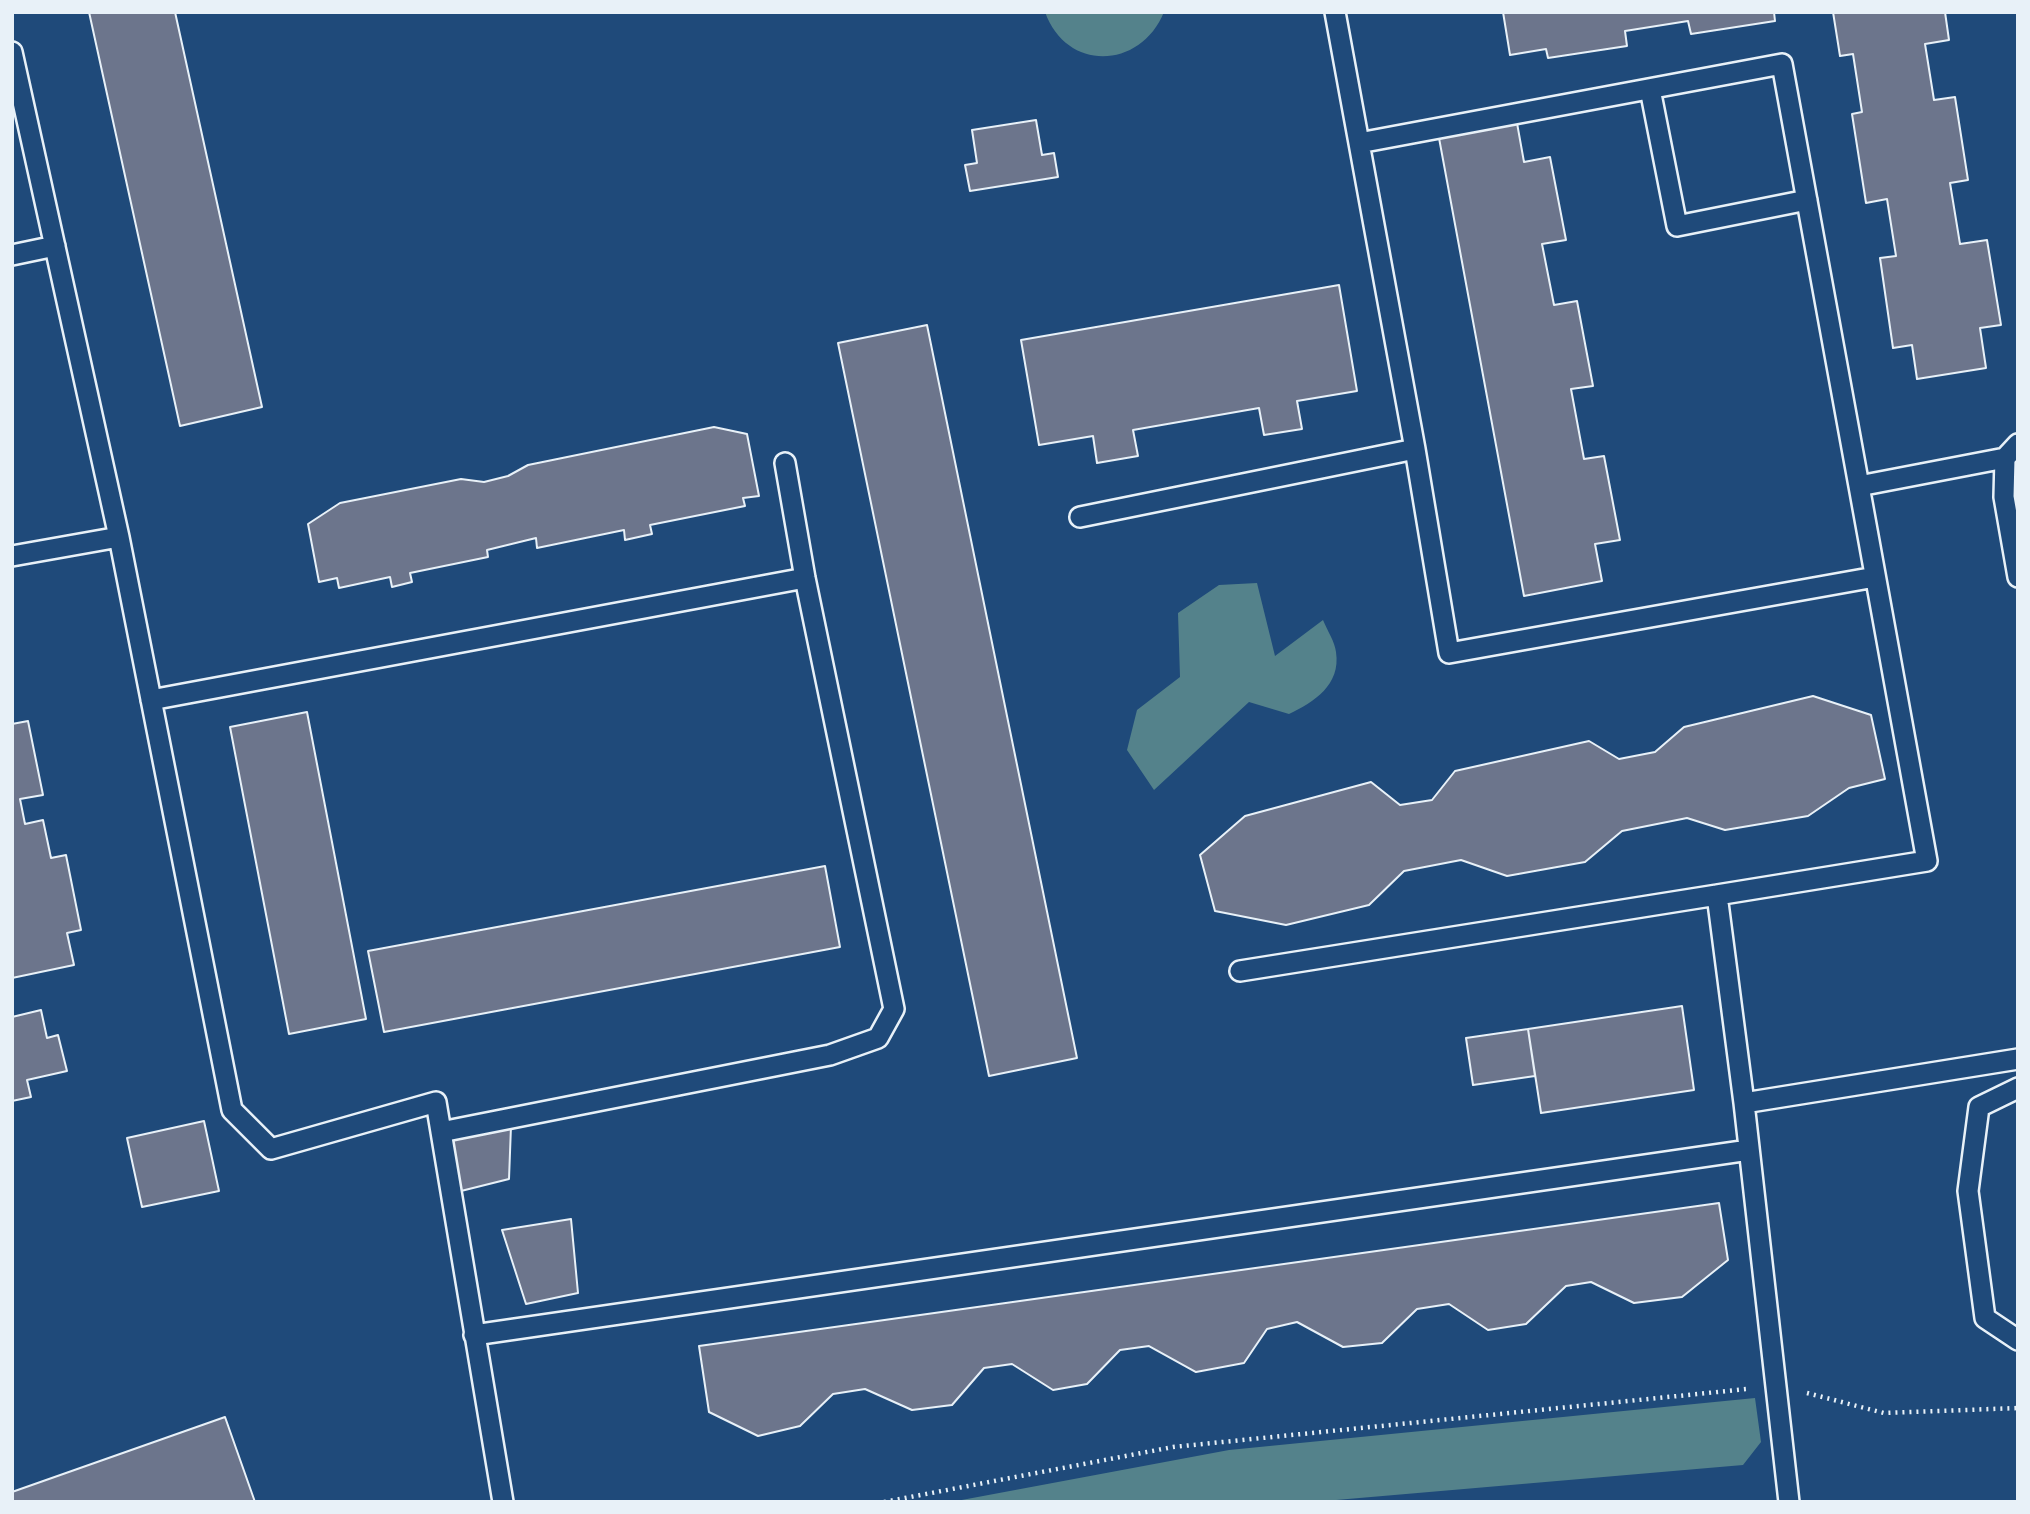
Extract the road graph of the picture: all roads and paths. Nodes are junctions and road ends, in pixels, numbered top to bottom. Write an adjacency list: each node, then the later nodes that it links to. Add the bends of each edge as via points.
1 (1335, 12): 4 (lane)
2 (12, 52): 6 (lane)
3 (1650, 89): 4 (lane); 5 (lane, via 1677,226); 5 (lane, via 1782,64)
4 (1359, 143): 8 (lane)
5 (1807, 200): 11 (lane)
6 (55, 246): 7 (lane); 13 (lane)
7 (12, 255)
8 (1415, 449): 12 (lane); 15 (lane, via 1449,653)
9 (2012, 451): 11 (lane); 16 (lane, via 2004,497)
10 (785, 463): 17 (lane)
11 (1859, 486): 15 (lane)
12 (1080, 517)
13 (119, 537): 14 (lane); 18 (lane)
14 (12, 556)
15 (1875, 577): 19 (lane, via 1927,861)
16 (2018, 577)
17 (806, 578): 18 (lane); 24 (lane, via 894,1009 878,1038 830,1055)
18 (151, 699): 24 (lane, via 232,1110 271,1149 436,1102)
19 (1717, 895): 20 (lane); 23 (lane)
20 (1240, 971)
21 (2018, 1059): 23 (lane)
22 (2018, 1088): 27 (lane, via 1979,1107 1968,1191 1986,1318)
23 (1744, 1102): 25 (lane)
24 (441, 1132): 26 (lane)
25 (1749, 1150): 26 (lane); 28 (lane)
26 (474, 1335): 30 (lane)
27 (2018, 1340)
28 (1779, 1386): 29 (path, via 1884,1413); 31 (path, via 1172,1447); 32 (lane)
29 (2018, 1408)
30 (503, 1502)
31 (884, 1502)
32 (1790, 1502)

